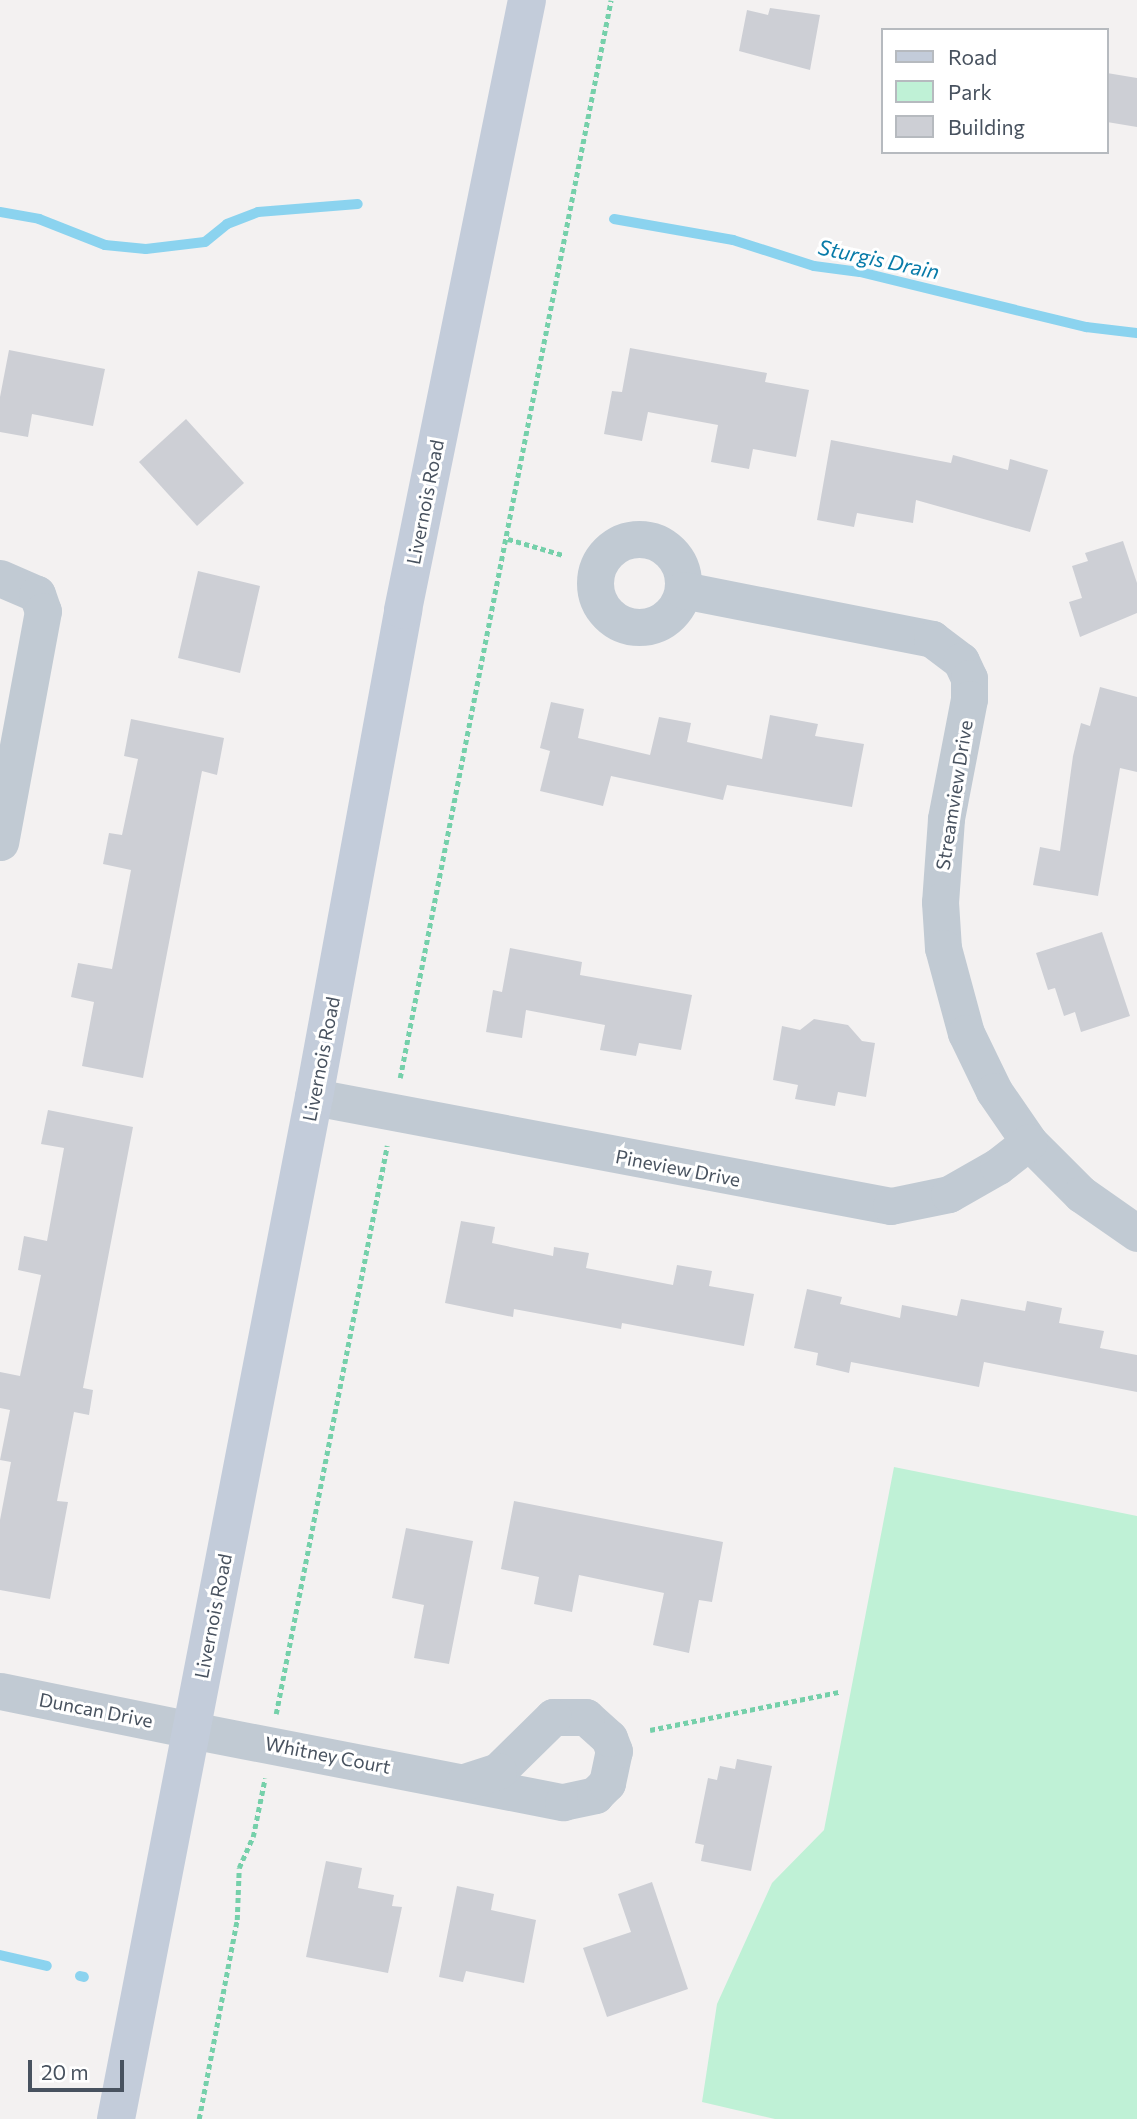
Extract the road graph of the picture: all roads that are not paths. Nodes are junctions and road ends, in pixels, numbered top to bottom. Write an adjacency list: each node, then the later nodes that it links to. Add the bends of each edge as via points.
1 (527, 0): 5 (main road, Livernois Road, via 403,610)
2 (0, 578): 4 (street, via 37,594 42,624)
3 (683, 590): 6 (street, Streamview Drive, via 923,636 948,648 961,661 969,678 969,699 942,853 943,948 978,1063)
4 (0, 842)
5 (314, 1097): 6 (street, Pineview Drive, via 891,1206 958,1190); 9 (main road, Livernois Road)
6 (1029, 1142): 7 (street, Streamview Drive, via 1081,1194)
7 (1137, 1233)
8 (0, 1691): 9 (street, Duncan Drive)
9 (191, 1730): 10 (street, Whitney Court); 11 (main road, Livernois Road)
10 (465, 1783)
11 (116, 2119)

